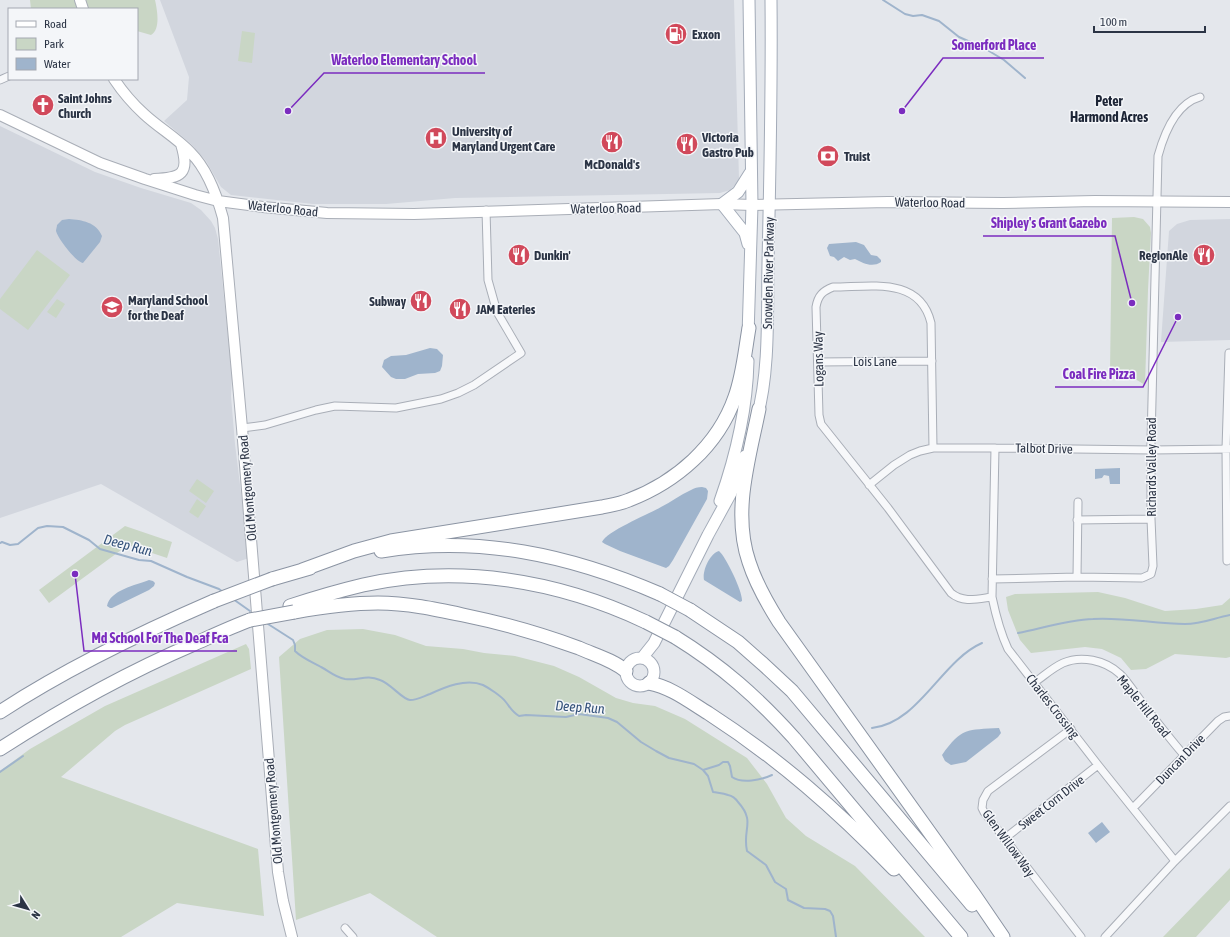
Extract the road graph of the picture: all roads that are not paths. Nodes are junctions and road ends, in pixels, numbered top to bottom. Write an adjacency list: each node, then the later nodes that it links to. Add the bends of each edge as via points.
1 (750, 0): 7 (main road, Snowden River Parkway)
2 (771, 0): 14 (main road, Snowden River Parkway)
3 (115, 80): 6 (main road, Old Montgomery Road, via 144,114)
4 (1200, 98): 10 (street, Richards Valley Road, via 1188,102 1182,108 1164,136 1158,156)
5 (0, 115): 8 (main road, Waterloo Road, via 100,163)
6 (181, 144): 8 (main road, via 186,158 182,172 170,179); 9 (main road, Old Montgomery Road, via 200,164)
7 (752, 170): 12 (main road, via 738,192); 13 (main road, Snowden River Parkway)
8 (146, 180): 9 (main road, Waterloo Road)
9 (218, 201): 15 (main road, Waterloo Road, via 263,208 327,213 414,214); 23 (main road, Old Montgomery Road, via 223,218)
10 (1158, 202): 11 (main road, Waterloo Road); 14 (main road, Waterloo Road, via 888,202); 26 (street, Richards Valley Road)
11 (1230, 202)
12 (722, 204): 13 (main road, Waterloo Road); 15 (main road, Waterloo Road); 16 (main road, via 745,233)
13 (752, 205): 14 (main road, Waterloo Road); 16 (main road, Snowden River Parkway)
14 (770, 205): 21 (main road, Snowden River Parkway, via 767,331)
15 (486, 210): 23 (street, via 490,287 497,312 521,353 474,385 441,400 396,408 335,406 265,425)
16 (750, 252): 17 (main road, Snowden River Parkway)
17 (749, 328): 32 (main road, Snowden River Parkway, via 748,377 743,416 735,453); 34 (highway, via 742,375 735,398 724,419 698,456 664,484 627,501 602,507 390,541)
18 (1229, 353): 22 (street)
19 (932, 361): 20 (street, Lois Lane); 20 (street, Logans Way, via 931,323 928,313 914,295 888,286 833,287 821,294 816,307); 24 (street, Logans Way)
20 (818, 362): 28 (street, Logans Way, via 821,424)
21 (759, 409): 32 (main road, Snowden River Parkway, via 730,493); 60 (highway, via 741,516 748,562 756,581 779,622)
22 (1229, 411): 27 (street)
23 (242, 428): 56 (main road, Old Montgomery Road, via 278,872)
24 (933, 448): 25 (street, Talbot Drive); 28 (street, Talbot Drive, via 920,451 894,465)
25 (995, 448): 26 (street, Talbot Drive); 36 (street, Charles Crossing)
26 (1152, 450): 27 (street, Talbot Drive); 30 (street, Richards Valley Road)
27 (1228, 450): 33 (street)
28 (869, 485): 37 (street, Logans Way, via 951,593 966,600)
29 (1078, 502): 31 (street)
30 (1151, 519): 31 (street); 35 (street, Richards Valley Road, via 1151,574 1142,578)
31 (1077, 520): 35 (street)
32 (708, 535): 39 (main road, Snowden River Parkway)
33 (1227, 561)
34 (302, 570): 45 (highway, bridge, via 272,579 159,625 108,650); 59 (highway, bridge, via 356,556 428,546 500,548 570,561 660,594 690,610 738,642 792,691)
35 (1076, 577): 36 (street, Richards Valley Road)
36 (992, 579): 37 (street, Charles Crossing)
37 (992, 597): 43 (street, Charles Crossing, via 996,619 1008,649)
38 (292, 609): 42 (highway, via 366,603 445,611 522,629 614,662); 48 (highway, bridge, via 245,622 126,676 66,708); 58 (highway, bridge, via 332,593 370,584 430,576 464,576 529,583 560,590 617,608 646,622 675,637 720,667 770,711)
39 (654, 643): 40 (main road, Snowden River Parkway); 41 (main road, Snowden River Parkway)
40 (642, 658): 41 (main road); 42 (main road, Snowden River Parkway, via 629,662)
41 (652, 664): 44 (main road, Snowden River Parkway, via 654,675)
42 (626, 671): 44 (main road, via 628,680 636,686)
43 (1035, 682): 47 (street, Charles Crossing); 49 (street, Maple Hill Road, via 1063,663 1076,660 1093,660 1111,668 1123,678)
44 (649, 683): 58 (highway, via 665,688 703,710 790,771 822,798)
45 (0, 712)
46 (1230, 716): 49 (street, Duncan Drive, via 1218,721)
47 (1071, 729): 50 (street, Charles Crossing); 53 (street, Glen Willow Way, via 988,791 982,804 984,812)
48 (0, 749)
49 (1184, 755): 52 (street, Duncan Drive)
50 (1098, 764): 52 (street, Charles Crossing); 53 (street, Sweet Corn Drive)
51 (1230, 806): 54 (street)
52 (1133, 808): 54 (street, Charles Crossing)
53 (1004, 839): 61 (street, Glen Willow Way)
54 (1175, 861): 62 (street)
55 (345, 928): 57 (street)
56 (292, 937)
57 (353, 937)
58 (960, 937)
59 (998, 937)
60 (1003, 937)
61 (1081, 937)
62 (1105, 937)

